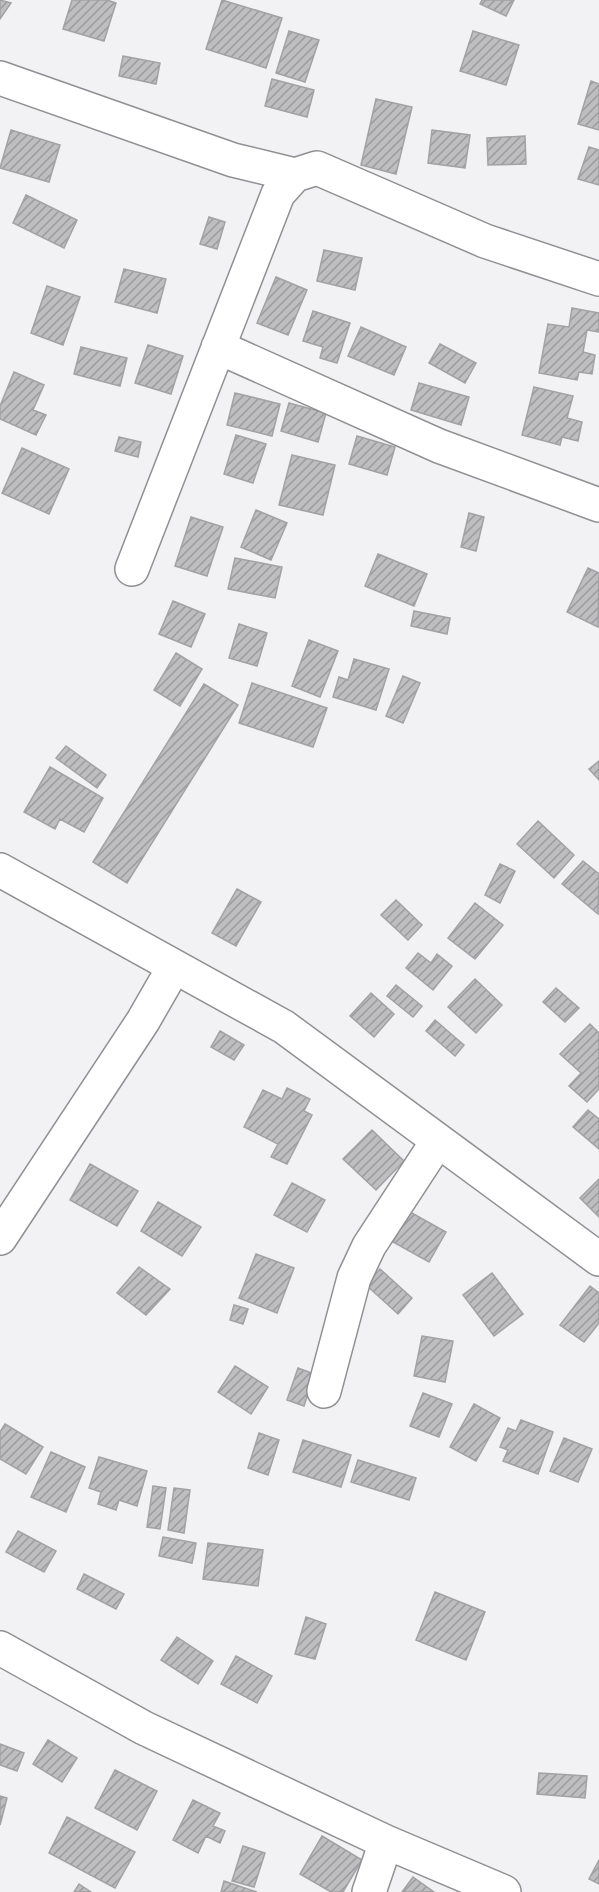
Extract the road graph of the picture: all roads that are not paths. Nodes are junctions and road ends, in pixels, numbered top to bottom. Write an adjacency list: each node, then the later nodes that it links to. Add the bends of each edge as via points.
1 (0, 78): 2 (street, via 233,160)
2 (295, 175): 3 (street, via 317,168 485,241); 4 (street, via 278,194)
3 (599, 279)
4 (218, 347): 5 (street, via 439,446); 6 (street)
5 (599, 505)
6 (132, 569)
7 (0, 870): 8 (street)
8 (174, 967): 9 (street, via 284,1028); 10 (street, via 143,1021)
9 (437, 1142): 11 (street); 12 (street, via 369,1246 354,1278)
10 (0, 1238)
11 (599, 1259)
12 (324, 1391)
13 (0, 1648): 14 (street, via 144,1728)
14 (386, 1842): 15 (street); 16 (street)
15 (369, 1892)
16 (504, 1892)

